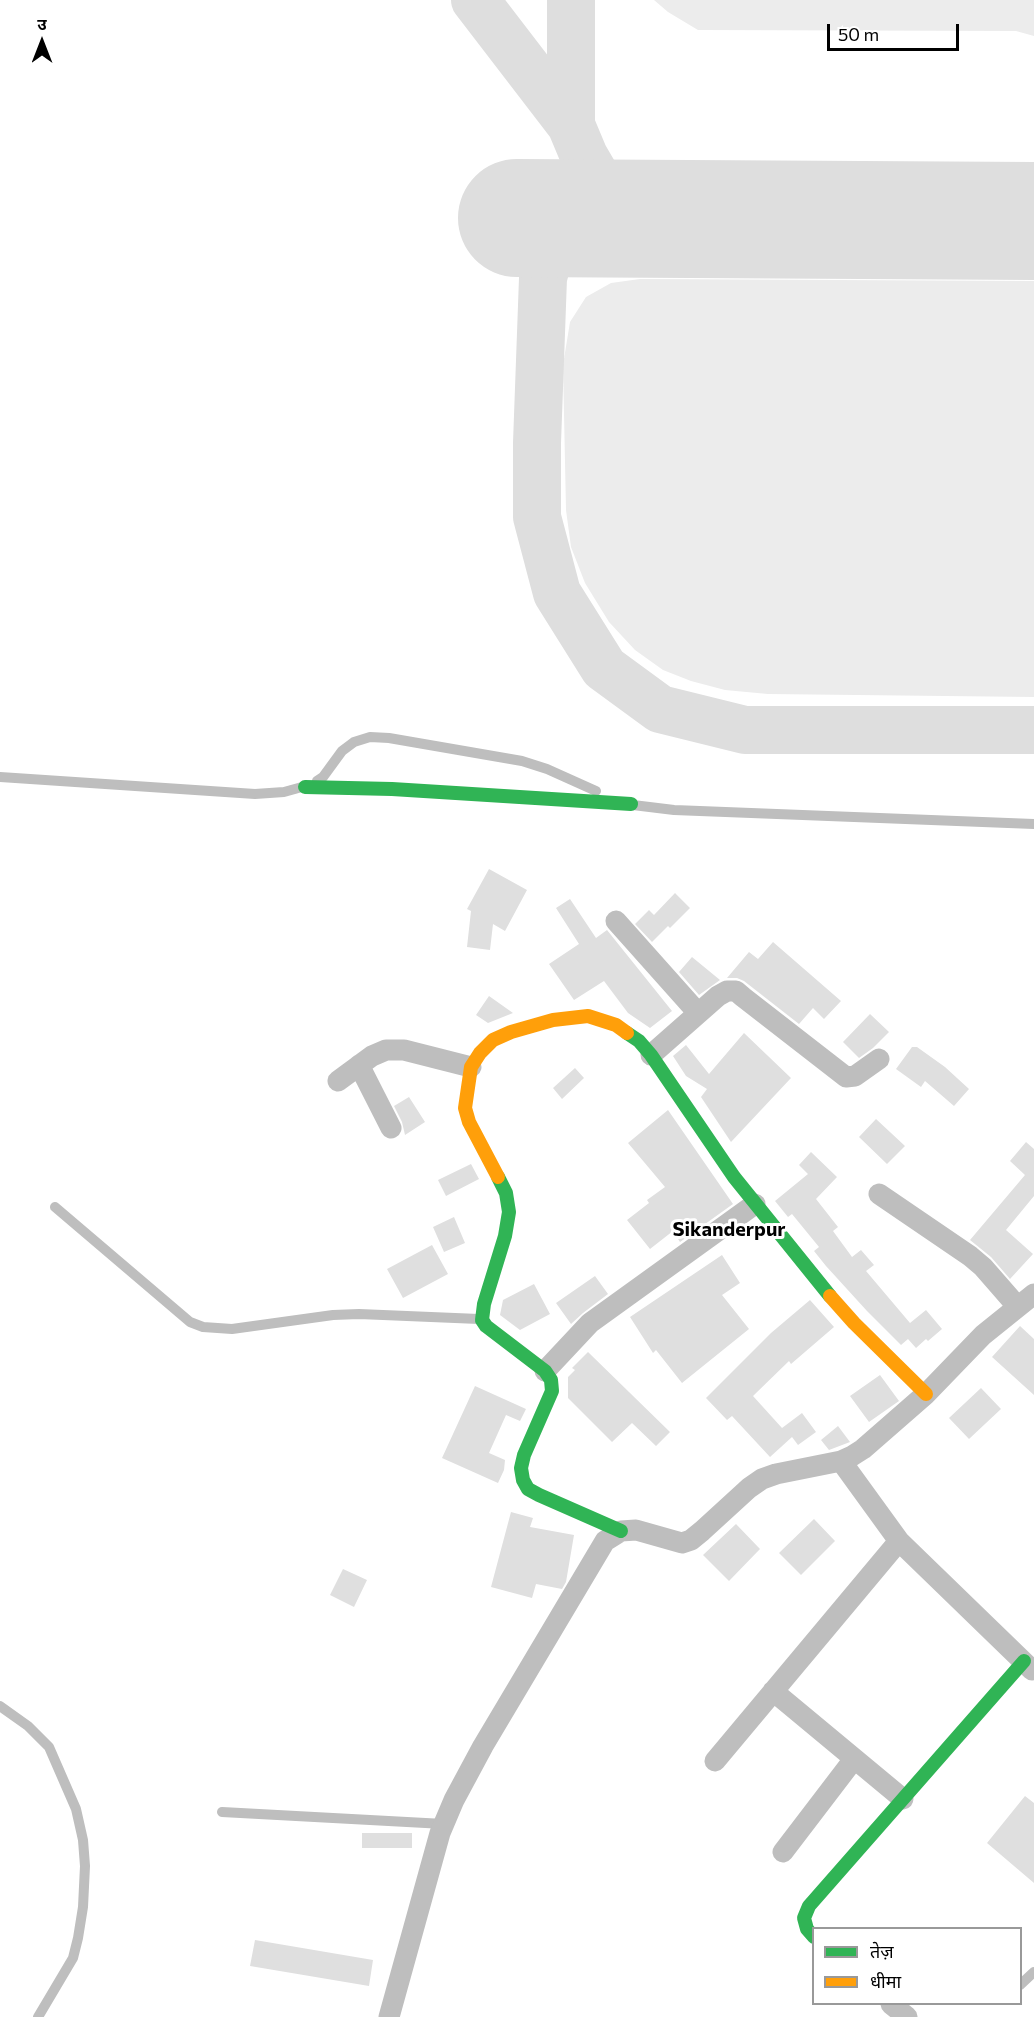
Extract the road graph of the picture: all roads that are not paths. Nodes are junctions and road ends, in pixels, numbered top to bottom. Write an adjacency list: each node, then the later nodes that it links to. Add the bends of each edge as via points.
1 (0, 777): 2 (lane, via 255,794)
2 (305, 787): 3 (street); 3 (lane, via 323,777 354,742 370,737 522,761)
3 (631, 804): 4 (lane, via 674,810)
4 (1034, 824)
5 (616, 921): 6 (street)
6 (698, 1013): 7 (street); 8 (street, via 718,996 735,991 846,1077 855,1076)
7 (651, 1054): 10 (street, via 616,1025 575,1017 532,1025 493,1040); 14 (street)
8 (879, 1059)
9 (359, 1065): 10 (street, via 386,1050 404,1050); 11 (street); 12 (street)
10 (471, 1067): 18 (street, via 465,1108 506,1193 509,1212)
11 (338, 1081)
12 (391, 1128)
13 (879, 1194): 17 (street, via 970,1256)
14 (755, 1204): 19 (street, via 590,1323); 20 (street, via 832,1300)
15 (56, 1207): 18 (lane, via 190,1322 203,1328 232,1329 359,1314)
16 (1034, 1294): 17 (street)
17 (1017, 1306): 20 (street)
18 (482, 1320): 19 (street)
19 (545, 1371): 22 (street, via 552,1391 524,1455 523,1480 528,1489 539,1495)
20 (926, 1394): 21 (street, via 863,1449)
21 (841, 1461): 22 (street, via 762,1479 691,1540 682,1543 636,1530); 23 (street)
22 (621, 1531): 31 (street, via 605,1541 483,1746)
23 (899, 1541): 24 (street); 25 (street)
24 (1029, 1667): 29 (street)
25 (773, 1691): 27 (street); 28 (street)
26 (0, 1706): 37 (lane, via 49,1747 76,1809 83,1840 83,1907 73,1958)
27 (854, 1759): 29 (street); 32 (street)
28 (715, 1761)
29 (903, 1799): 33 (street, via 809,1906 804,1918)
30 (222, 1812): 31 (lane)
31 (444, 1824): 38 (street)
32 (783, 1852)
33 (812, 1936)
34 (1034, 1972): 35 (lane)
35 (1022, 1983)
36 (892, 2005): 39 (street)
37 (38, 2017)
38 (389, 2017)
39 (907, 2017)

